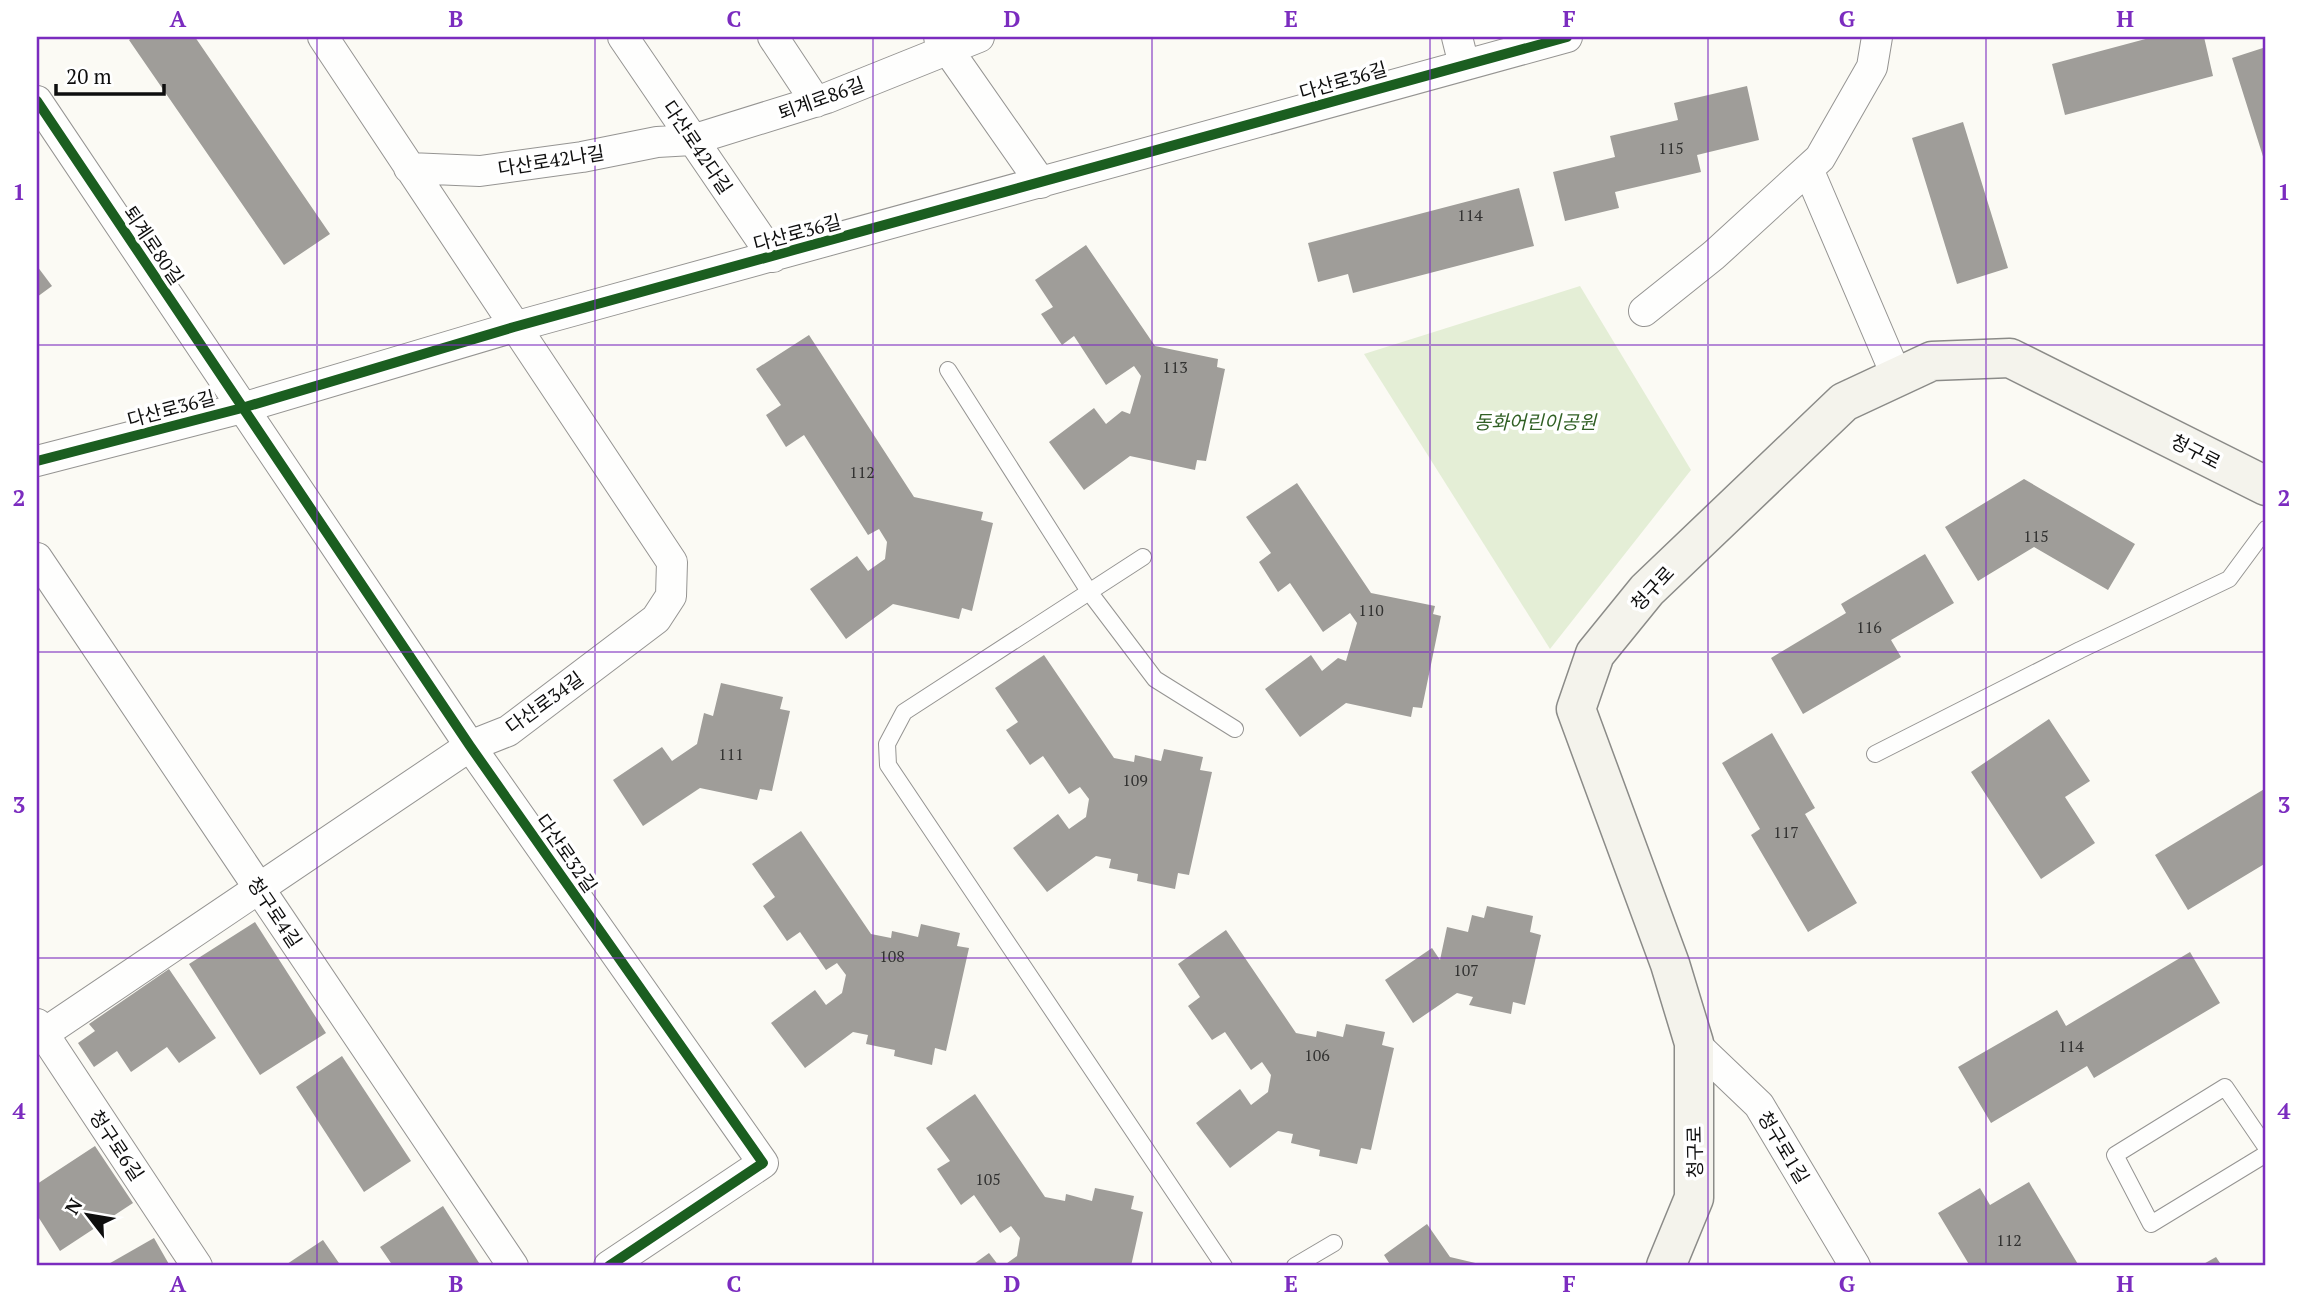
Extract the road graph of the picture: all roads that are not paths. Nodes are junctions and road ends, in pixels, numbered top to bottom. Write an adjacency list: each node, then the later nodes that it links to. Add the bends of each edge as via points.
1 (323, 37): 12 (street)
2 (623, 37): 11 (street, 다산로42다길)
3 (772, 37): 10 (street)
4 (979, 37): 7 (street, 퇴계로86길)
5 (1567, 37): 8 (street, 다산로36길)
6 (1877, 37): 13 (street, via 1872,67 1820,158)
7 (943, 43): 10 (street, 퇴계로86길); 14 (street)
8 (1460, 51): 14 (street, 다산로36길)
9 (37, 101): 20 (street, 퇴계로80길)
10 (816, 102): 11 (street, 퇴계로86길)
11 (692, 140): 12 (street, 다산로42나길, via 480,171); 15 (street, 다산로42다길)
12 (409, 168): 17 (street)
13 (1808, 169): 16 (street); 19 (street)
14 (1041, 183): 15 (street, 다산로36길)
15 (773, 257): 17 (street, 다산로36길)
16 (1644, 311)
17 (513, 327): 20 (street, 다산로36길); 28 (street, 다산로34길, via 672,562 671,596 656,619 508,731)
18 (948, 370): 26 (lane)
19 (1896, 377): 22 (main road, 청구로, via 1932,361 2010,358); 32 (main road, 청구로, via 1844,402 1647,590 1595,654 1576,709 1670,964)
20 (242, 408): 21 (street, 다산로36길); 28 (street, 다산로32길)
21 (37, 461)
22 (2266, 486)
23 (2266, 530): 29 (lane, via 2229,579)
24 (37, 558): 30 (street, 청구로4길)
25 (1143, 558): 26 (lane)
26 (1090, 593): 27 (lane, via 1155,679); 39 (lane, via 904,712 887,744 888,765)
27 (1235, 730)
28 (470, 746): 30 (street, 다산로34길); 38 (street, 다산로32길, via 763,1163)
29 (1875, 754)
30 (259, 889): 31 (street, 다산로34길); 37 (street, 청구로4길)
31 (39, 1032): 36 (street, 청구로6길)
32 (1694, 1043): 41 (main road, 청구로, via 1695,1198); 42 (street, 청구로1길, via 1759,1105)
33 (2266, 1147): 34 (lane, via 2225,1087 2115,1155 2151,1224)
34 (2266, 1154)
35 (1334, 1244): 40 (lane)
36 (197, 1266)
37 (513, 1266)
38 (609, 1266)
39 (1224, 1266)
40 (1295, 1266)
41 (1667, 1266)
42 (1855, 1266)

